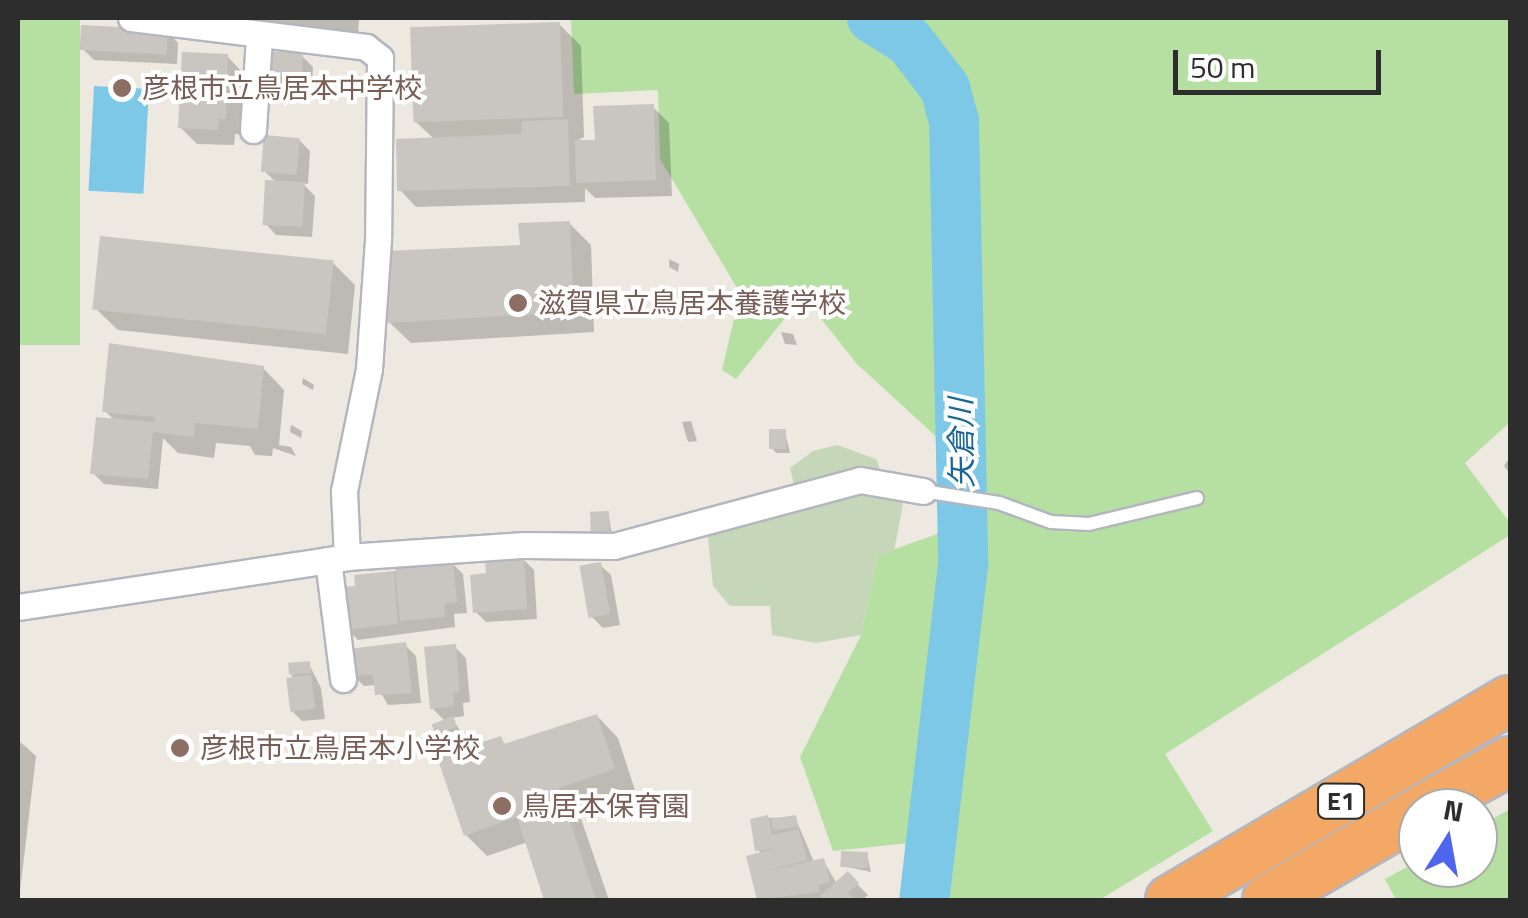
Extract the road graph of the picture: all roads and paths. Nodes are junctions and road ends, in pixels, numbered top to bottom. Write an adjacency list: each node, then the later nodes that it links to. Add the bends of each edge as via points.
1 (131, 18): 2 (street)
2 (259, 38): 3 (street); 6 (street, via 366,46 380,58 369,369)
3 (253, 130)
4 (923, 491): 5 (lane, via 999,503 1051,522 1089,524); 6 (street, via 860,480 614,546)
5 (1198, 498)
6 (338, 558): 7 (street); 8 (street)
7 (18, 607)
8 (343, 678)
9 (1510, 700): 13 (highway, E1)
10 (1510, 760): 11 (highway)
11 (1460, 788)
12 (1398, 824): 14 (highway, E1)
13 (1170, 900)
14 (1267, 900)

